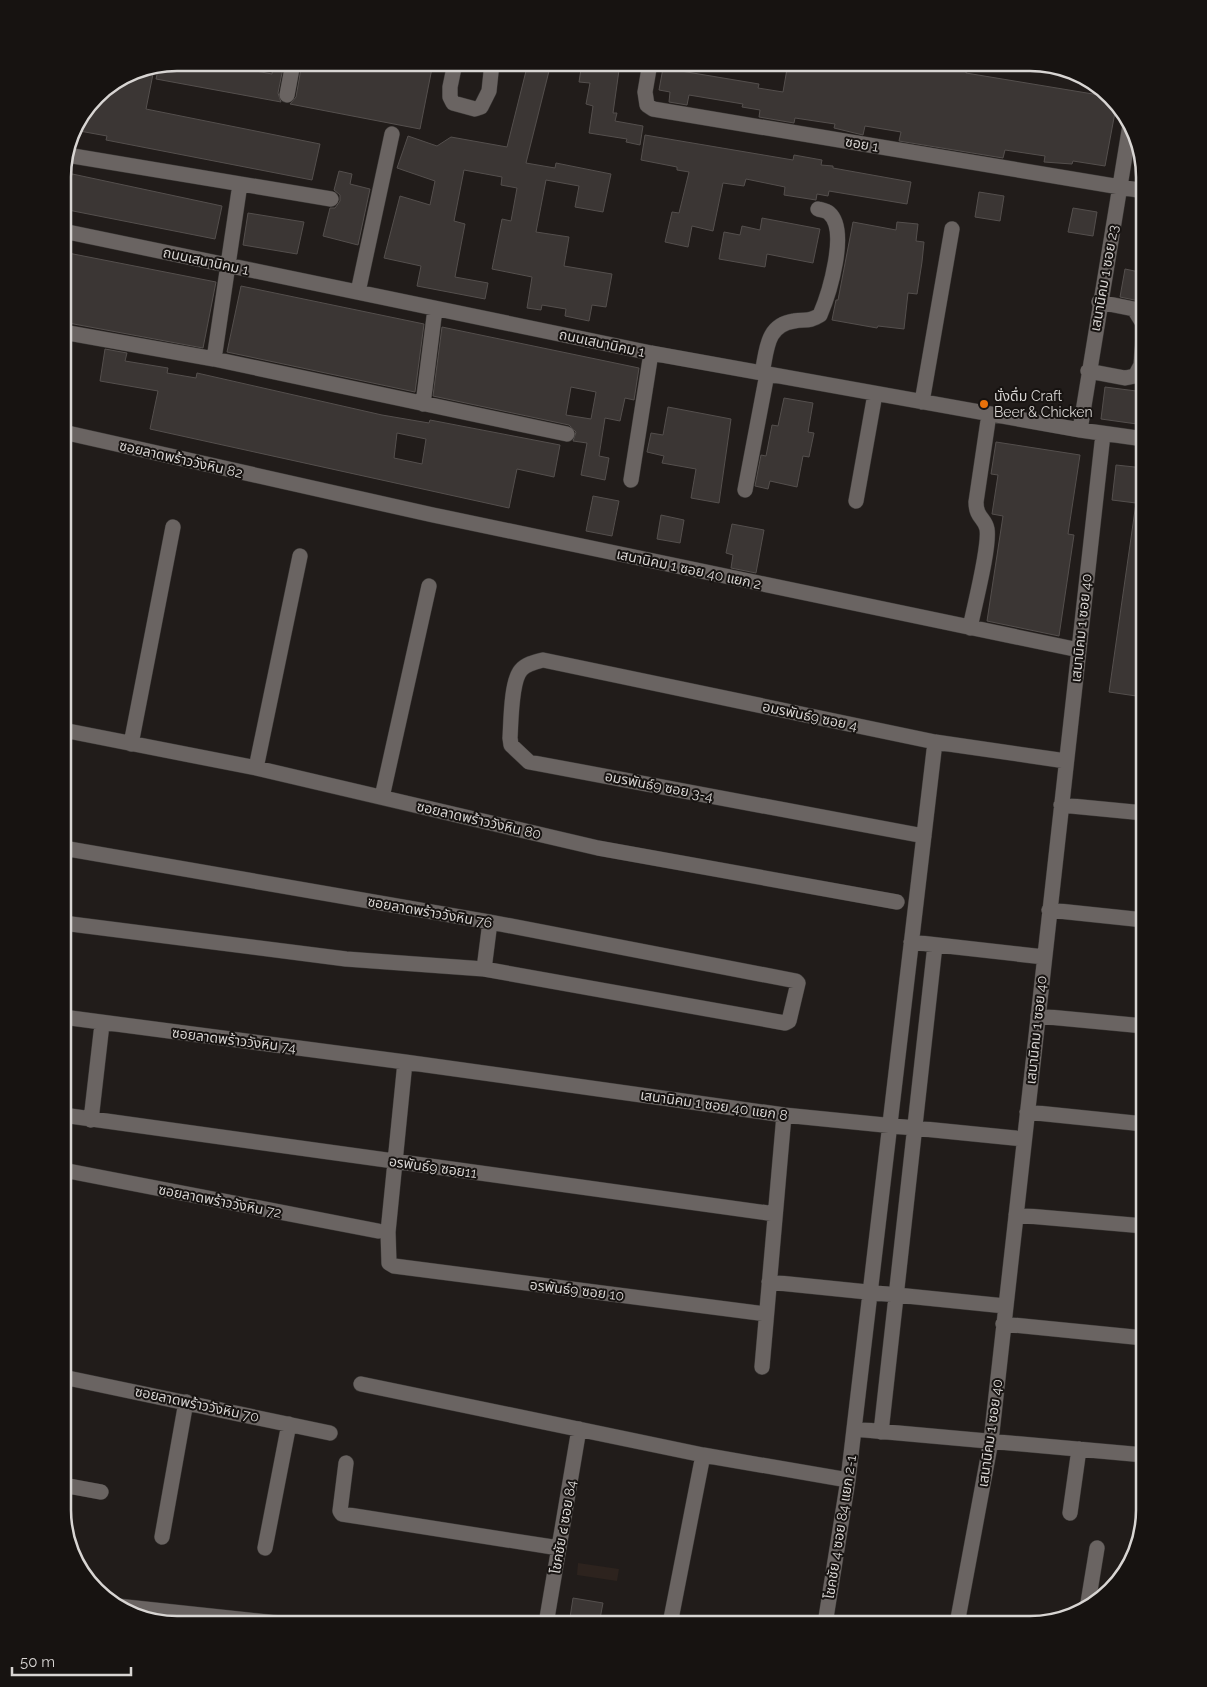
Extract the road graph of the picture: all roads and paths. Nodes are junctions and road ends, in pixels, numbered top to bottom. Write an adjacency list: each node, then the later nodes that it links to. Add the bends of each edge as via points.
1 (291, 71): 5 (street)
2 (454, 71): 3 (street, via 450,97 453,104 475,109 482,107 489,91)
3 (491, 71)
4 (649, 71): 10 (street, ซอย 1, via 645,92 647,105 653,109)
5 (286, 95)
6 (392, 134): 17 (street)
7 (1128, 137): 10 (street, เสนานิคม 1 ซอย 23)
8 (73, 156): 9 (street)
9 (240, 184): 12 (street); 16 (street)
10 (1120, 188): 11 (street); 18 (street, เสนานิคม 1 ซอย 23)
11 (1136, 191)
12 (331, 199)
13 (818, 209): 25 (street, via 828,212 836,221 839,241 826,300 820,315 809,321 782,323 772,331)
14 (952, 229): 28 (street)
15 (71, 233): 16 (street, ถนนเสนานิคม 1)
16 (228, 266): 17 (street, ถนนเสนานิคม 1); 23 (street)
17 (358, 292): 19 (street, ถนนเสนานิคม 1)
18 (1099, 302): 20 (street, via 1134,309); 24 (street, เสนานิคม 1 ซอย 23)
19 (435, 308): 22 (street, ถนนเสนานิคม 1); 29 (street)
20 (1136, 312)
21 (71, 333): 23 (street)
22 (651, 353): 25 (street, ถนนเสนานิคม 1); 36 (street)
23 (214, 359): 29 (street)
24 (1088, 371): 26 (street, via 1125,378); 31 (street, เสนานิคม 1 ซอย 23)
25 (764, 374): 27 (street, ถนนเสนานิคม 1); 38 (street)
26 (1136, 374)
27 (875, 394): 28 (street, ถนนเสนานิคม 1); 39 (street)
28 (922, 402): 30 (street, ถนนเสนานิคม 1)
29 (423, 404): 33 (street)
30 (989, 414): 31 (street, ถนนเสนานิคม 1); 43 (street, via 976,502 976,512 987,528 987,543)
31 (1080, 430): 34 (street, ถนนเสนานิคม 1)
32 (71, 434): 37 (street, ซอยลาดพร้าววังหิน 82)
33 (567, 434)
34 (1103, 434): 35 (street, ถนนเสนานิคม 1); 44 (street, เสนานิคม 1 ซอย 40)
35 (1136, 438)
36 (631, 480)
37 (300, 486): 43 (street, เสนานิคม 1 ซอย 40 แยก 2)
38 (745, 490)
39 (856, 501)
40 (172, 527): 48 (street)
41 (300, 556): 50 (street)
42 (429, 586): 51 (street)
43 (970, 628): 44 (street, เสนานิคม 1 ซอย 40 แยก 2)
44 (1079, 650): 49 (street, เสนานิคม 1 ซอย 40)
45 (555, 662): 47 (street, อมรพันธ์9 ซอย 4); 54 (street, อมรพันธ์9 ซอย 3-4, via 531,663 521,670 516,680 511,745 529,762)
46 (71, 732): 48 (street, ซอยลาดพร้าววังหิน 80)
47 (935, 742): 49 (street, อมรพันธ์9 ซอย 4); 54 (street, โชคชัย 4 ซอย 84 แยก 2-1)
48 (131, 744): 50 (street, ซอยลาดพร้าววังหิน 80)
49 (1066, 761): 52 (street, เสนานิคม 1 ซอย 40)
50 (256, 768): 51 (street, ซอยลาดพร้าววังหิน 80)
51 (382, 797): 56 (street, ซอยลาดพร้าววังหิน 80, via 598,848)
52 (1061, 805): 53 (street); 57 (street, เสนานิคม 1 ซอย 40)
53 (1136, 812)
54 (924, 836): 61 (street, โชคชัย 4 ซอย 84 แยก 2-1)
55 (71, 849): 59 (street, ซอยลาดพร้าววังหิน 76)
56 (897, 902)
57 (1049, 910): 58 (street); 63 (street, เสนานิคม 1 ซอย 40)
58 (1136, 919)
59 (490, 922): 64 (street); 64 (street, ซอยลาดพร้าววังหิน 76, via 797,981 787,1023)
60 (71, 924): 64 (street, via 346,960)
61 (911, 942): 62 (street); 75 (street, โชคชัย 4 ซอย 84 แยก 2-1)
62 (935, 945): 63 (street); 76 (street)
63 (1044, 957): 65 (street, เสนานิคม 1 ซอย 40)
64 (484, 969)
65 (1038, 1016): 68 (street); 70 (street, เสนานิคม 1 ซอย 40)
66 (71, 1019): 67 (street, ซอยลาดพร้าววังหิน 74)
67 (102, 1024): 69 (street, ซอยลาดพร้าววังหิน 74); 73 (street)
68 (1136, 1025)
69 (405, 1062): 71 (street, เสนานิคม 1 ซอย 40 แยก 8); 78 (street)
70 (1027, 1112): 74 (street); 77 (street, เสนานิคม 1 ซอย 40)
71 (784, 1115): 75 (street, เสนานิคม 1 ซอย 40 แยก 8); 80 (street)
72 (71, 1116): 73 (street, อรพันธ์9 ซอย11)
73 (91, 1120): 78 (street, อรพันธ์9 ซอย11)
74 (1136, 1123)
75 (890, 1124): 76 (street, เสนานิคม 1 ซอย 40 แยก 8); 85 (street, โชคชัย 4 ซอย 84 แยก 2-1)
76 (915, 1127): 77 (street, เสนานิคม 1 ซอย 40 แยก 8); 86 (street)
77 (1024, 1139): 81 (street, เสนานิคม 1 ซอย 40)
78 (396, 1162): 80 (street, อรพันธ์9 ซอย11); 88 (street, อรพันธ์9 ซอย 10, via 388,1232 389,1263 394,1266)
79 (71, 1172): 83 (street, ซอยลาดพร้าววังหิน 72)
80 (775, 1214): 84 (street)
81 (1016, 1215): 82 (street); 87 (street, เสนานิคม 1 ซอย 40)
82 (1136, 1225)
83 (378, 1232)
84 (769, 1282): 85 (street); 88 (street)
85 (870, 1292): 86 (street); 97 (street, โชคชัย 4 ซอย 84 แยก 2-1)
86 (896, 1295): 87 (street); 98 (street)
87 (1006, 1306): 89 (street, เสนานิคม 1 ซอย 40)
88 (766, 1314): 91 (street)
89 (1003, 1324): 90 (street); 100 (street, เสนานิคม 1 ซอย 40)
90 (1136, 1337)
91 (762, 1367)
92 (71, 1379): 94 (street, ซอยลาดพร้าววังหิน 70)
93 (360, 1384): 96 (street)
94 (186, 1402): 95 (street, ซอยลาดพร้าววังหิน 70); 109 (street)
95 (289, 1424): 99 (street, ซอยลาดพร้าววังหิน 70); 110 (street)
96 (579, 1429): 103 (street); 111 (street, โชคชัย ๔ ซอย 84)
97 (854, 1429): 98 (street); 105 (street, โชคชัย 4 ซอย 84 แยก 2-1)
98 (881, 1432): 100 (street)
99 (330, 1433)
100 (990, 1441): 101 (street); 119 (street, เสนานิคม 1 ซอย 40)
101 (1079, 1449): 102 (street); 108 (street)
102 (1136, 1454)
103 (703, 1455): 105 (street); 117 (street)
104 (346, 1463): 111 (street, via 342,1514)
105 (848, 1480): 118 (street, โชคชัย 4 ซอย 84 แยก 2-1)
106 (71, 1487): 107 (street)
107 (101, 1492)
108 (1070, 1513)
109 (162, 1537)
110 (265, 1548)
111 (559, 1548): 116 (street, โชคชัย ๔ ซอย 84)
112 (1097, 1548): 113 (street)
113 (1089, 1597)
114 (139, 1608): 115 (street)
115 (211, 1616)
116 (547, 1616)
117 (672, 1616)
118 (826, 1616)
119 (958, 1616)

